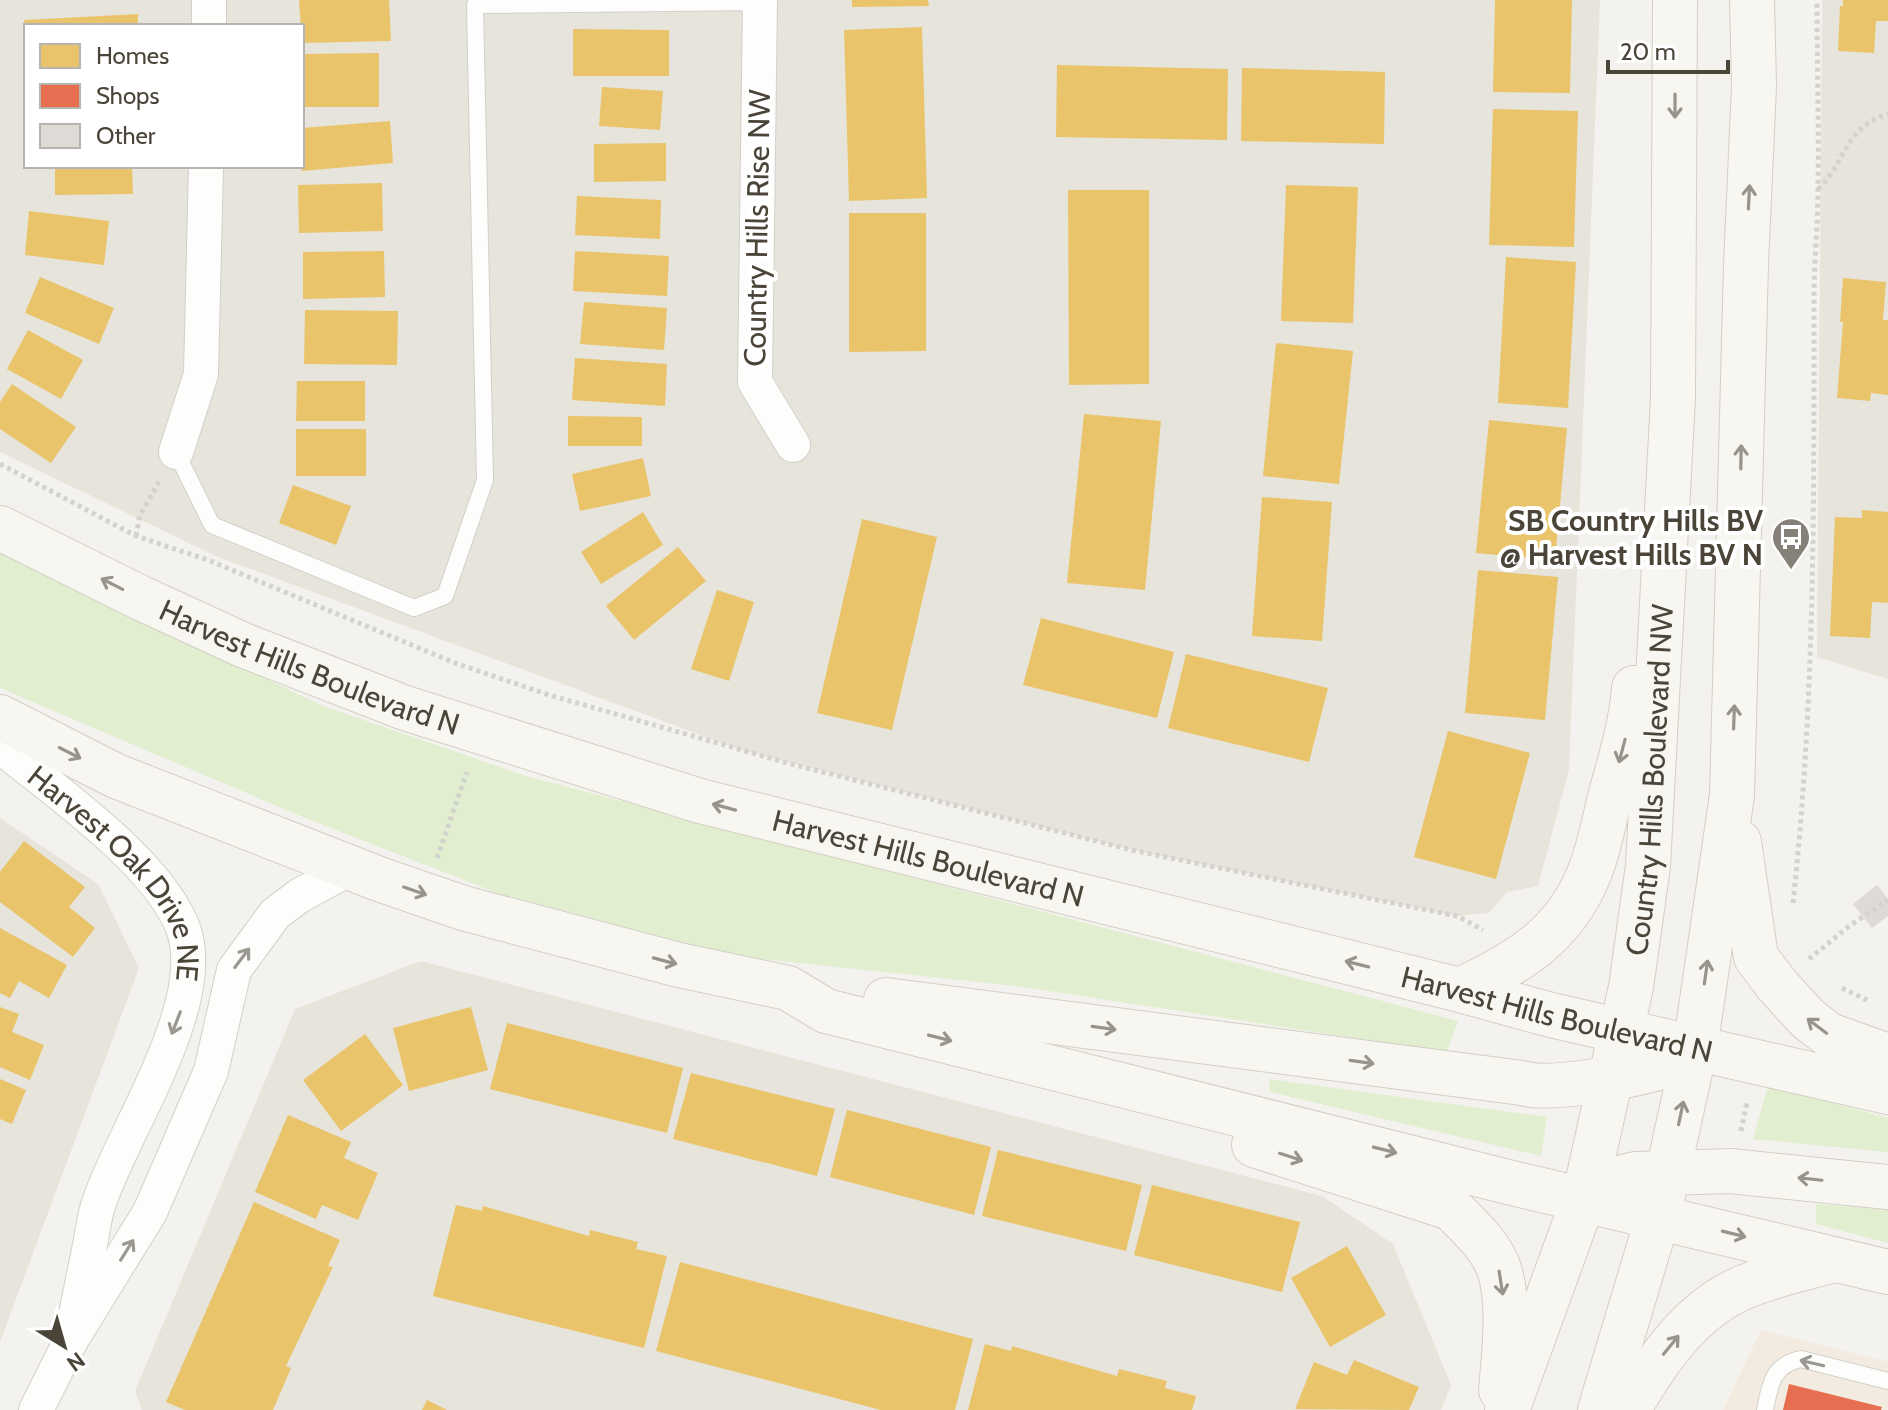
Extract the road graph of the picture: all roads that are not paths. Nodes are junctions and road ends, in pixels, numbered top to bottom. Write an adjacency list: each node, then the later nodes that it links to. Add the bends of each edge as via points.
1 (209, 0): 6 (street)
2 (1675, 0): 9 (main road, Country Hills Boulevard NW, one-way to 9)
3 (1752, 0): 7 (main road)
4 (1768, 0): 7 (main road)
5 (760, 1): 10 (street, Country Hills Rise NW, via 755,382); 11 (lane, via 475,5 485,480 445,596 414,608 212,525)
6 (209, 24)
7 (1754, 86): 15 (main road, one-way to 7)
8 (206, 168): 11 (street, via 201,374)
9 (1673, 398): 18 (main road, one-way to 18, via 1654,459 1631,717 1590,873 1554,931 1534,949); 19 (main road, Country Hills Boulevard NW, via 1648,866)
10 (793, 445)
11 (176, 452)
12 (0, 528): 18 (main road, Harvest Hills Boulevard N, one-way to 12, via 700,801 405,708 243,645)
13 (0, 717): 16 (main road, one-way to 16, via 116,776)
14 (0, 746): 31 (street, Harvest Oak Drive NE, one-way to 31, via 126,851 155,882 182,925 189,962 180,1012 99,1203)
15 (1732, 795): 20 (main road, one-way to 15); 22 (main road, one-way to 15, via 1829,1035 1808,1019 1756,957)
16 (350, 868): 17 (main road, one-way to 17, via 463,908); 31 (street, Harvest Oak Drive NE, one-way to 16, via 150,1212 211,1071 234,970 275,914)
17 (788, 988): 21 (main road, one-way to 21, via 826,1011); 23 (main road, one-way to 23, via 1534,1087)
18 (1460, 990): 19 (main road, Harvest Hills Boulevard N)
19 (1620, 1031): 20 (main road, Harvest Hills Boulevard N); 23 (main road, Country Hills Boulevard NW)
20 (1695, 1049): 23 (main road, via 1668,1065); 24 (main road, Harvest Hills Boulevard N); 25 (main road, one-way to 20)
21 (1011, 1055): 27 (main road, one-way to 27); 34 (main road, one-way to 34, via 1052,1088 1230,1137 1451,1208 1484,1243 1500,1271 1505,1343)
22 (1888, 1056)
23 (1610, 1077): 27 (main road, Country Hills Boulevard NW)
24 (1888, 1092)
25 (1668, 1173): 26 (main road, one-way to 25, via 1730,1171); 27 (main road, via 1610,1180); 28 (main road)
26 (1888, 1187)
27 (1584, 1198): 28 (main road); 35 (main road, Country Hills Boulevard NW)
28 (1658, 1217): 29 (main road, one-way to 29); 36 (main road)
29 (1836, 1260): 30 (main road); 37 (main road, one-way to 29, via 1672,1342 1719,1301)
30 (1888, 1272)
31 (71, 1340): 33 (street, Harvest Oak Drive NE)
32 (1888, 1381): 38 (lane, one-way to 38, via 1801,1359 1777,1371)
33 (36, 1410)
34 (1499, 1410)
35 (1507, 1410)
36 (1600, 1410)
37 (1628, 1410)
38 (1765, 1410)

